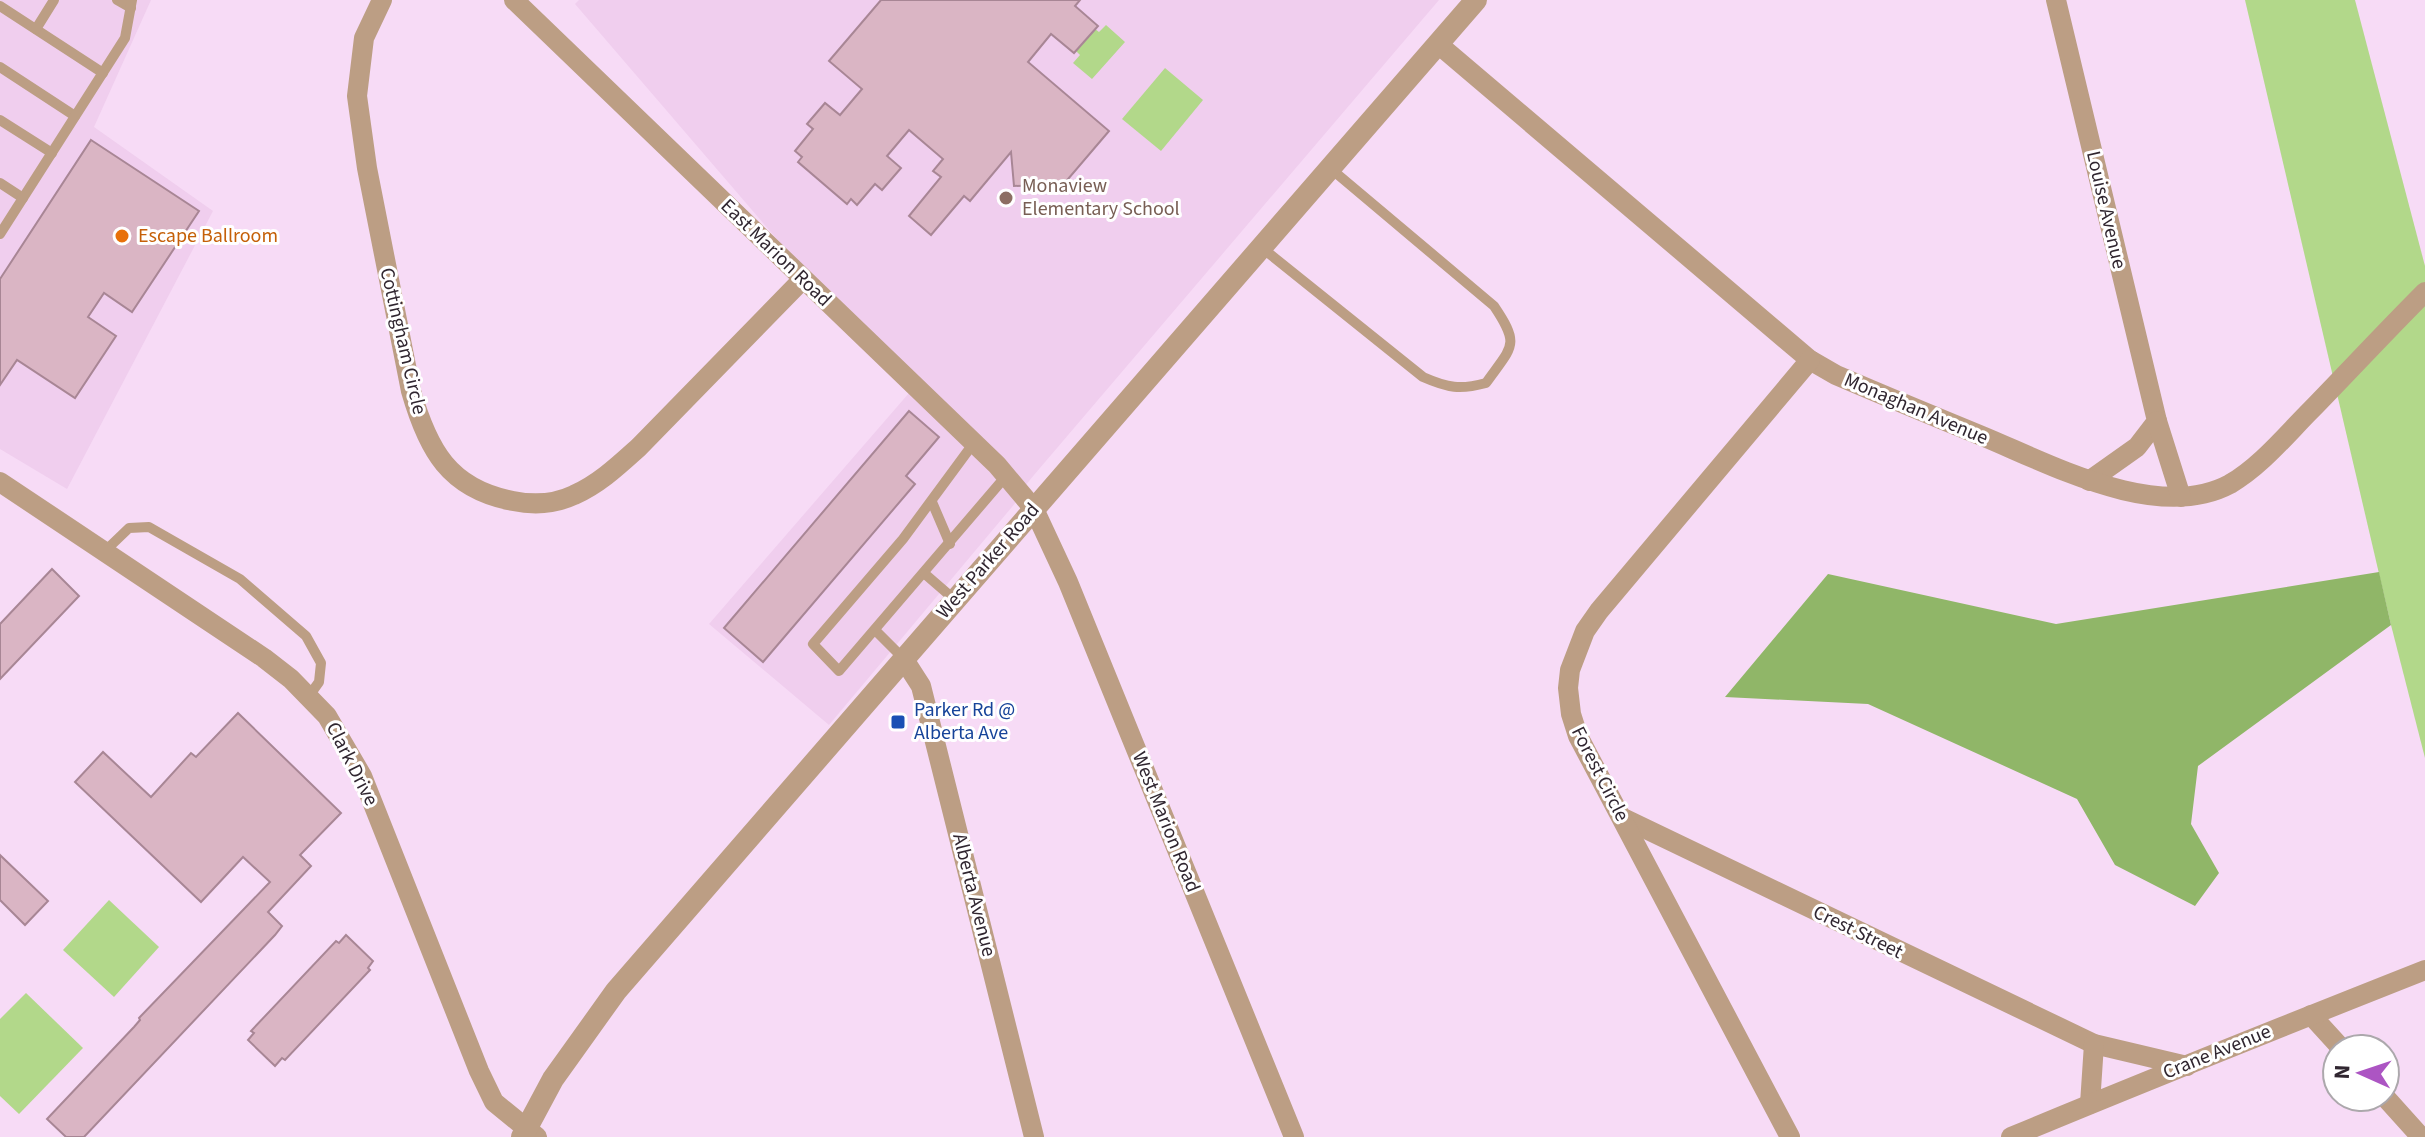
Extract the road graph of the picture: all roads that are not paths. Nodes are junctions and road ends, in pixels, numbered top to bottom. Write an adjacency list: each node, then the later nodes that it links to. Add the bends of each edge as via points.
1 (54, 0): 9 (lane)
2 (117, 0): 6 (lane)
3 (382, 0): 21 (street, Cottingham Circle, via 364,38 358,74 367,168 418,415 440,459 467,486 493,498 531,504 586,489 639,447)
4 (1476, 0): 10 (street, West Parker Road)
5 (2056, 0): 24 (street, Louise Avenue)
6 (132, 4): 12 (lane, via 125,38)
7 (526, 4): 21 (street, East Marion Road)
8 (0, 6): 9 (lane)
9 (36, 29): 12 (lane)
10 (1438, 44): 16 (street, West Parker Road); 23 (street, Monaghan Avenue)
11 (0, 67): 13 (lane)
12 (103, 73): 13 (lane)
13 (75, 116): 15 (lane)
14 (0, 120): 15 (lane)
15 (52, 153): 18 (lane)
16 (1330, 168): 20 (street, West Parker Road); 20 (lane, via 1494,306 1510,330 1510,350 1486,383 1463,389 1423,377)
17 (0, 183): 18 (lane)
18 (23, 198): 19 (lane)
19 (0, 234)
20 (1261, 247): 31 (street, West Parker Road)
21 (803, 279): 25 (street, East Marion Road)
22 (2425, 292): 29 (street, Monaghan Avenue, via 2248,472 2217,489)
23 (1810, 360): 27 (street, Monaghan Avenue); 39 (street, Forest Circle, via 1599,611 1575,652 1568,688 1571,714 1589,760)
24 (2157, 421): 27 (street, via 2137,447); 29 (street, Louise Avenue)
25 (973, 444): 26 (street, East Marion Road); 30 (lane)
26 (1006, 476): 31 (street, East Marion Road); 32 (lane)
27 (2089, 481): 29 (street, Monaghan Avenue)
28 (0, 482): 33 (street, Clark Drive)
29 (2181, 497)
30 (932, 502): 32 (lane); 36 (lane, via 813,644 839,671)
31 (1034, 509): 35 (street, West Parker Road); 49 (street, West Marion Road)
32 (950, 544): 34 (lane)
33 (104, 552): 38 (street, Clark Drive, via 264,658); 38 (lane, via 129,528 149,527 240,579 306,636 321,663 319,682)
34 (925, 574): 35 (lane); 36 (lane)
35 (955, 600): 37 (street, West Parker Road)
36 (875, 630): 37 (lane)
37 (903, 658): 47 (street, West Parker Road, via 616,991 553,1079); 48 (street, Alberta Avenue, via 921,686)
38 (309, 696): 47 (street, Clark Drive, via 341,735 362,776 494,1102)
39 (1623, 818): 43 (street, Crest Street); 50 (street, Forest Circle)
40 (2425, 970): 41 (street, Crane Avenue)
41 (2311, 1015): 42 (street); 44 (street, Crane Avenue)
42 (2327, 1033)
43 (2094, 1044): 44 (street, Crest Street); 45 (street)
44 (2187, 1066): 45 (street, Crane Avenue)
45 (2090, 1104): 51 (street, Crane Avenue)
46 (2399, 1113): 52 (street)
47 (528, 1134)
48 (1034, 1137)
49 (1294, 1137)
50 (1790, 1137)
51 (2011, 1137)
52 (2421, 1137)

